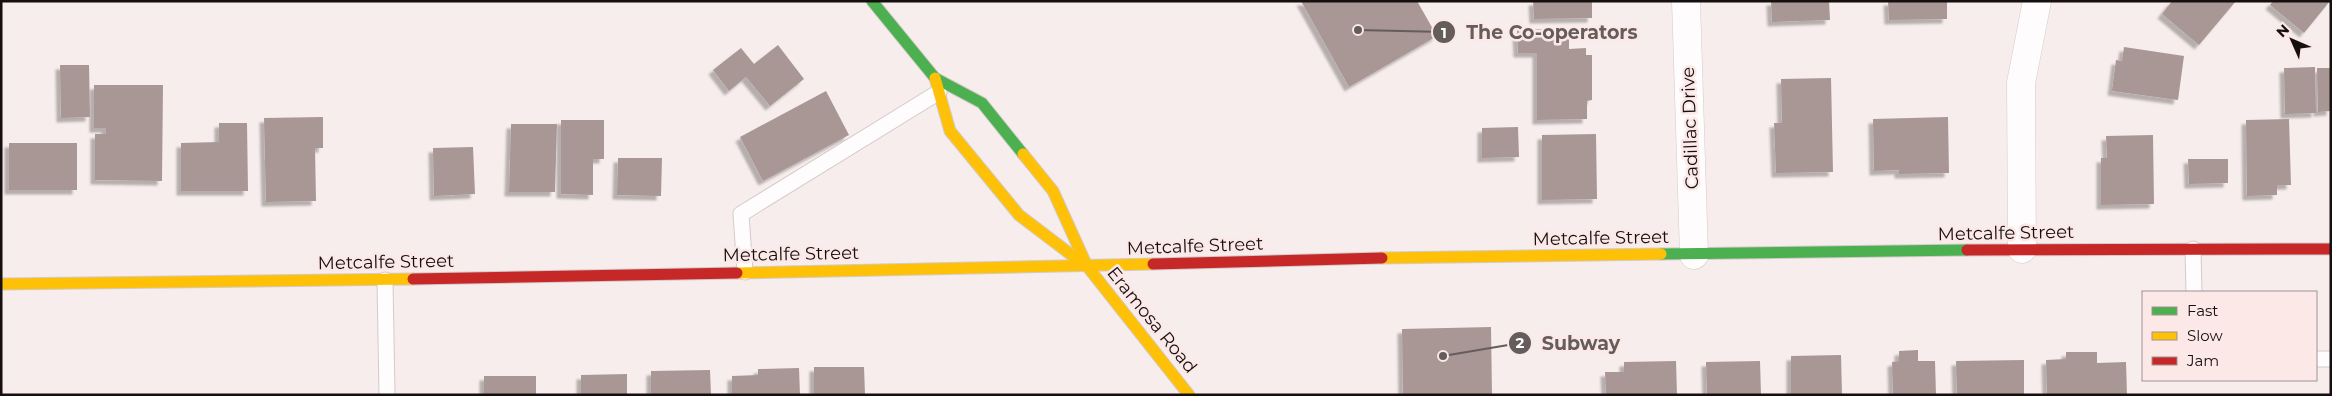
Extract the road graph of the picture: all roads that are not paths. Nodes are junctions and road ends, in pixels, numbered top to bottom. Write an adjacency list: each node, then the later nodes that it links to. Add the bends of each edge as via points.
1 (872, 1): 4 (street, Eramosa Road)
2 (1686, 1): 8 (street, Cadillac Drive)
3 (2037, 1): 6 (street, via 2021,83)
4 (937, 85): 9 (street, Eramosa Road, via 950,131 1019,215); 9 (street, Eramosa Road, via 982,103 993,116 1053,191); 10 (lane, via 741,214)
5 (2331, 248): 7 (street, Metcalfe Street)
6 (2022, 249): 7 (street, Metcalfe Street); 8 (street, Metcalfe Street)
7 (2193, 249): 13 (lane)
8 (1694, 255): 9 (street, Metcalfe Street)
9 (1087, 266): 10 (street, Metcalfe Street); 17 (street, Eramosa Road)
10 (745, 272): 11 (street, Metcalfe Street)
11 (385, 280): 12 (street, Metcalfe Street); 16 (lane)
12 (1, 284)
13 (2194, 291)
14 (2317, 360): 15 (lane)
15 (2331, 360)
16 (387, 395)
17 (1189, 395)

